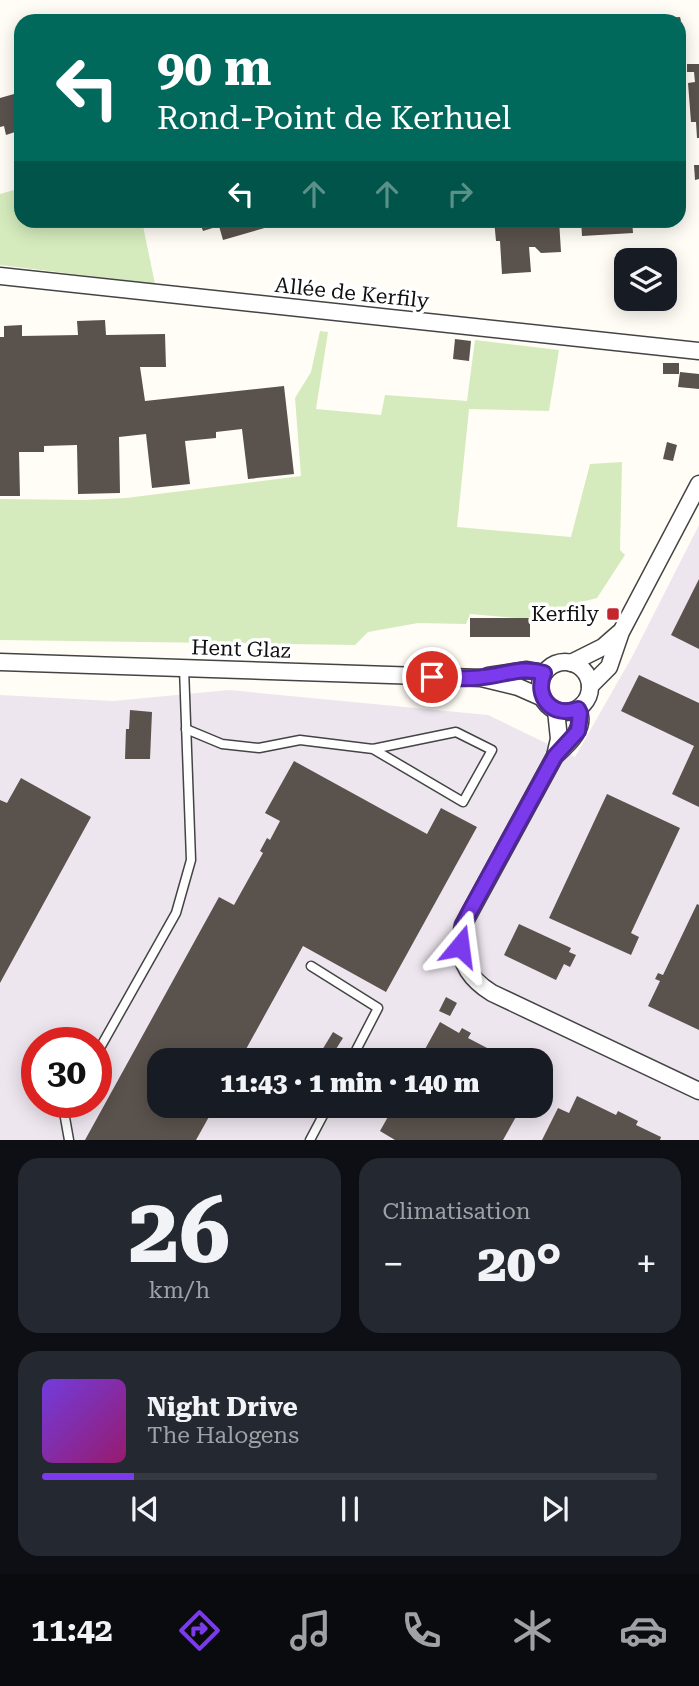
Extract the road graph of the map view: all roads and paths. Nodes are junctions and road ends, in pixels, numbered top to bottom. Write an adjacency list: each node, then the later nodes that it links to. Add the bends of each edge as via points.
1 (0, 276): 2 (street, Allée de Kerfily)
2 (699, 351)
3 (699, 484): 4 (street)
4 (621, 632): 6 (street); 10 (street, via 609,667)
5 (0, 662): 7 (street, Hent Glaz)
6 (571, 663): 8 (street, via 556,664); 10 (street, via 584,671)
7 (184, 668): 9 (street, Hent Glaz); 14 (lane)
8 (544, 673): 9 (street, Hent Glaz, via 527,670); 11 (street)
9 (481, 678): 11 (street, Hent Glaz)
10 (590, 686): 12 (street)
11 (543, 698): 13 (street)
12 (578, 709): 13 (street); 16 (street, via 578,731)
13 (556, 710): 16 (street, via 559,739)
14 (186, 729): 15 (lane, via 222,744 259,748 300,740); 18 (lane, via 191,860 176,913)
15 (373, 749): 15 (lane, via 456,732 492,750 463,802)
16 (555, 756): 20 (street, via 463,925 460,946 464,963 472,978 492,993)
17 (311, 965): 19 (lane, via 378,1008)
18 (112, 1027)
19 (357, 1048)
20 (699, 1091)
21 (65, 1118): 23 (lane)
22 (321, 1118): 24 (lane)
23 (69, 1140)
24 (310, 1140)

